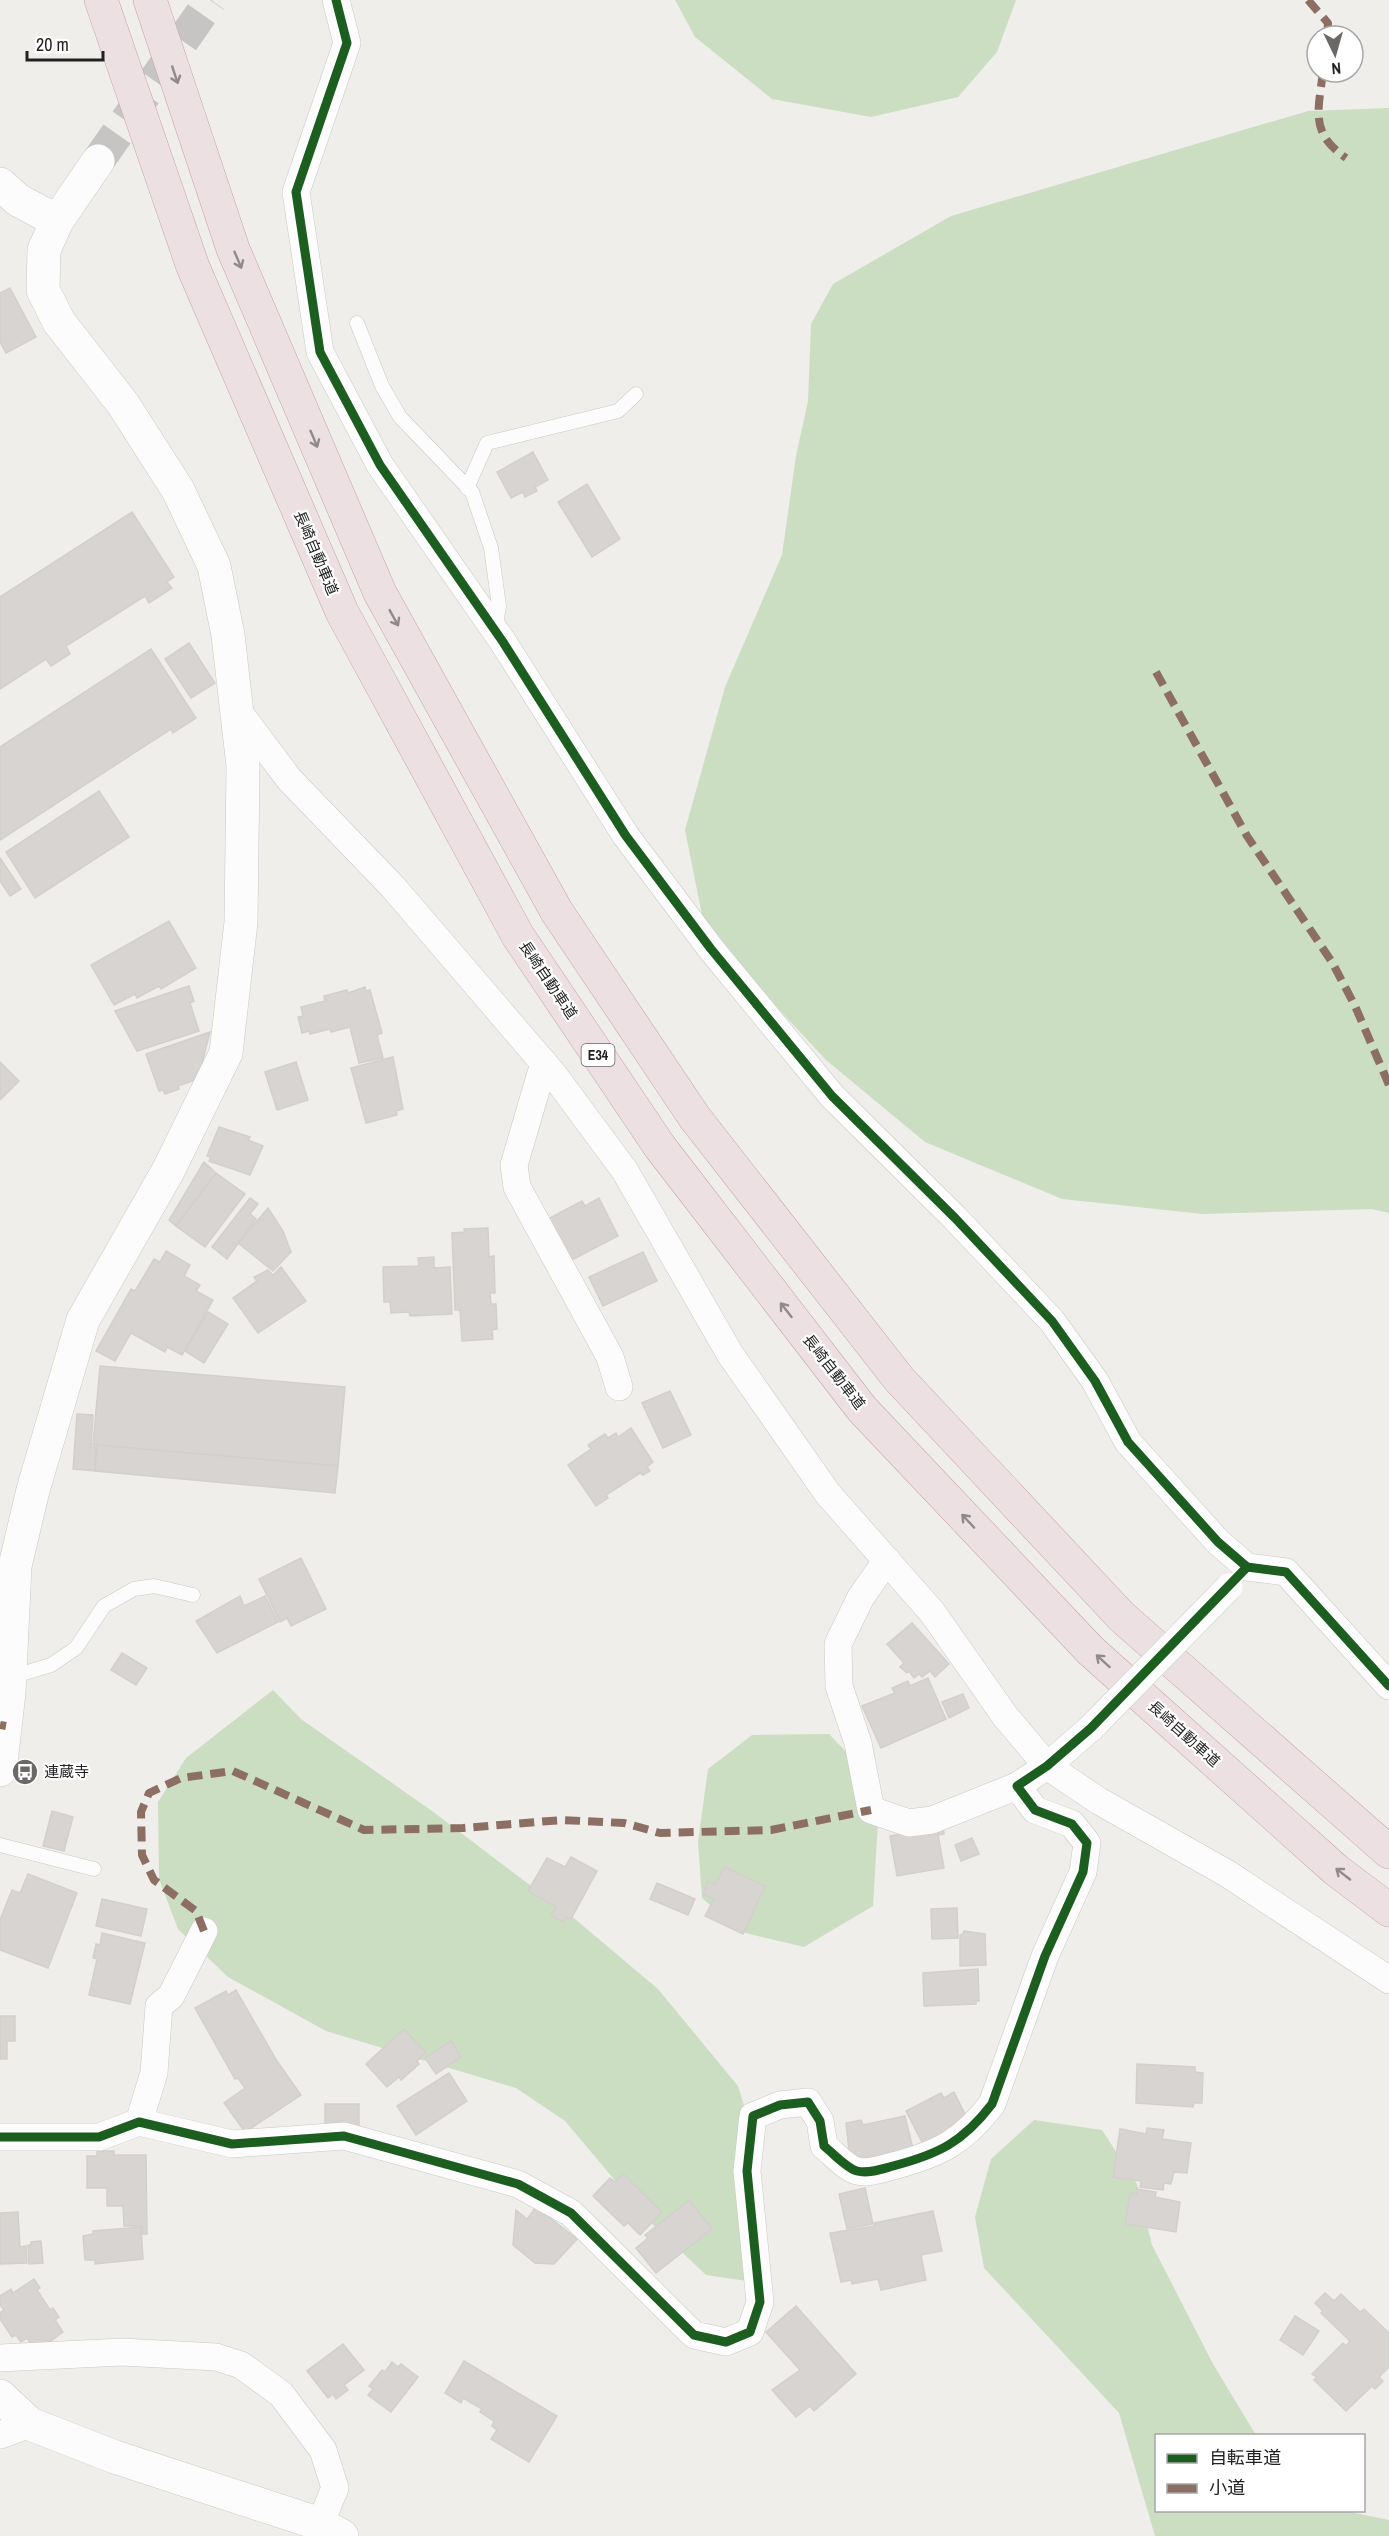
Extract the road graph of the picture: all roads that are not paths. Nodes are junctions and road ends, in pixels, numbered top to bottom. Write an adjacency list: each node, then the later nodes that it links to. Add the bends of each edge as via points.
1 (101, 0): 25 (highway, 長崎自動車道 / E34, one-way to 1, via 1336,1870 1091,1651 862,1409 660,1147 518,936 342,612 193,267)
2 (150, 0): 23 (highway, one-way to 23, via 233,249 380,593 557,912 695,1118 899,1379 1122,1617)
3 (336, 0): 10 (street, via 346,43 296,192 320,351 380,465)
4 (98, 161): 6 (street)
5 (0, 184): 6 (street, via 18,200)
6 (57, 221): 11 (street, via 44,250 43,290 59,322 123,404 178,490 214,566)
7 (357, 323): 9 (lane, via 382,386 400,417)
8 (636, 394): 9 (lane, via 618,411 487,443)
9 (467, 488): 10 (lane, via 472,492 491,548 499,606)
10 (495, 631): 15 (street, via 626,836 711,950 832,1096 1052,1321 1095,1381 1128,1442)
11 (238, 711): 12 (street, via 289,778 393,887); 17 (street, via 243,766 241,922 226,1053 168,1172 83,1320 15,1566)
12 (544, 1063): 13 (street, via 514,1165 517,1187 610,1357); 14 (street, via 625,1171 730,1354 828,1494)
13 (619, 1387)
14 (887, 1560): 19 (street, via 932,1612 1005,1716); 21 (street, via 861,1597 838,1644 839,1686 858,1743 871,1810 909,1822 932,1820)
15 (1246, 1568): 18 (street, via 1286,1572); 19 (street, bridge, via 1091,1728)
16 (193, 1595): 17 (lane, via 154,1586 134,1589 104,1606 76,1648 51,1665)
17 (10, 1677): 20 (street)
18 (1389, 1686)
19 (1047, 1766): 21 (street); 27 (street, via 1099,1801 1228,1874)
20 (0, 1770)
21 (1017, 1786): 28 (street, via 1035,1810 1072,1824 1087,1843 1083,1872 1045,1956 992,2104 957,2141 930,2156 876,2171 855,2171 824,2146 820,2121 808,2102 780,2105 753,2116 747,2171 760,2302 750,2332 726,2342 694,2335 572,2213 518,2184 344,2136 232,2144)
22 (0, 1845): 24 (lane)
23 (1389, 1852)
24 (94, 1869)
25 (1389, 1910)
26 (204, 1931): 28 (street, via 171,1996 159,2006 154,2073)
27 (1389, 1980)
28 (139, 2122): 29 (street, via 99,2137)
29 (0, 2137)
30 (0, 2358): 34 (street, via 122,2352 216,2357 241,2365 281,2394 323,2450 335,2488)
31 (2, 2399): 32 (street)
32 (30, 2424): 33 (street); 34 (street)
33 (0, 2435)
34 (331, 2530)

